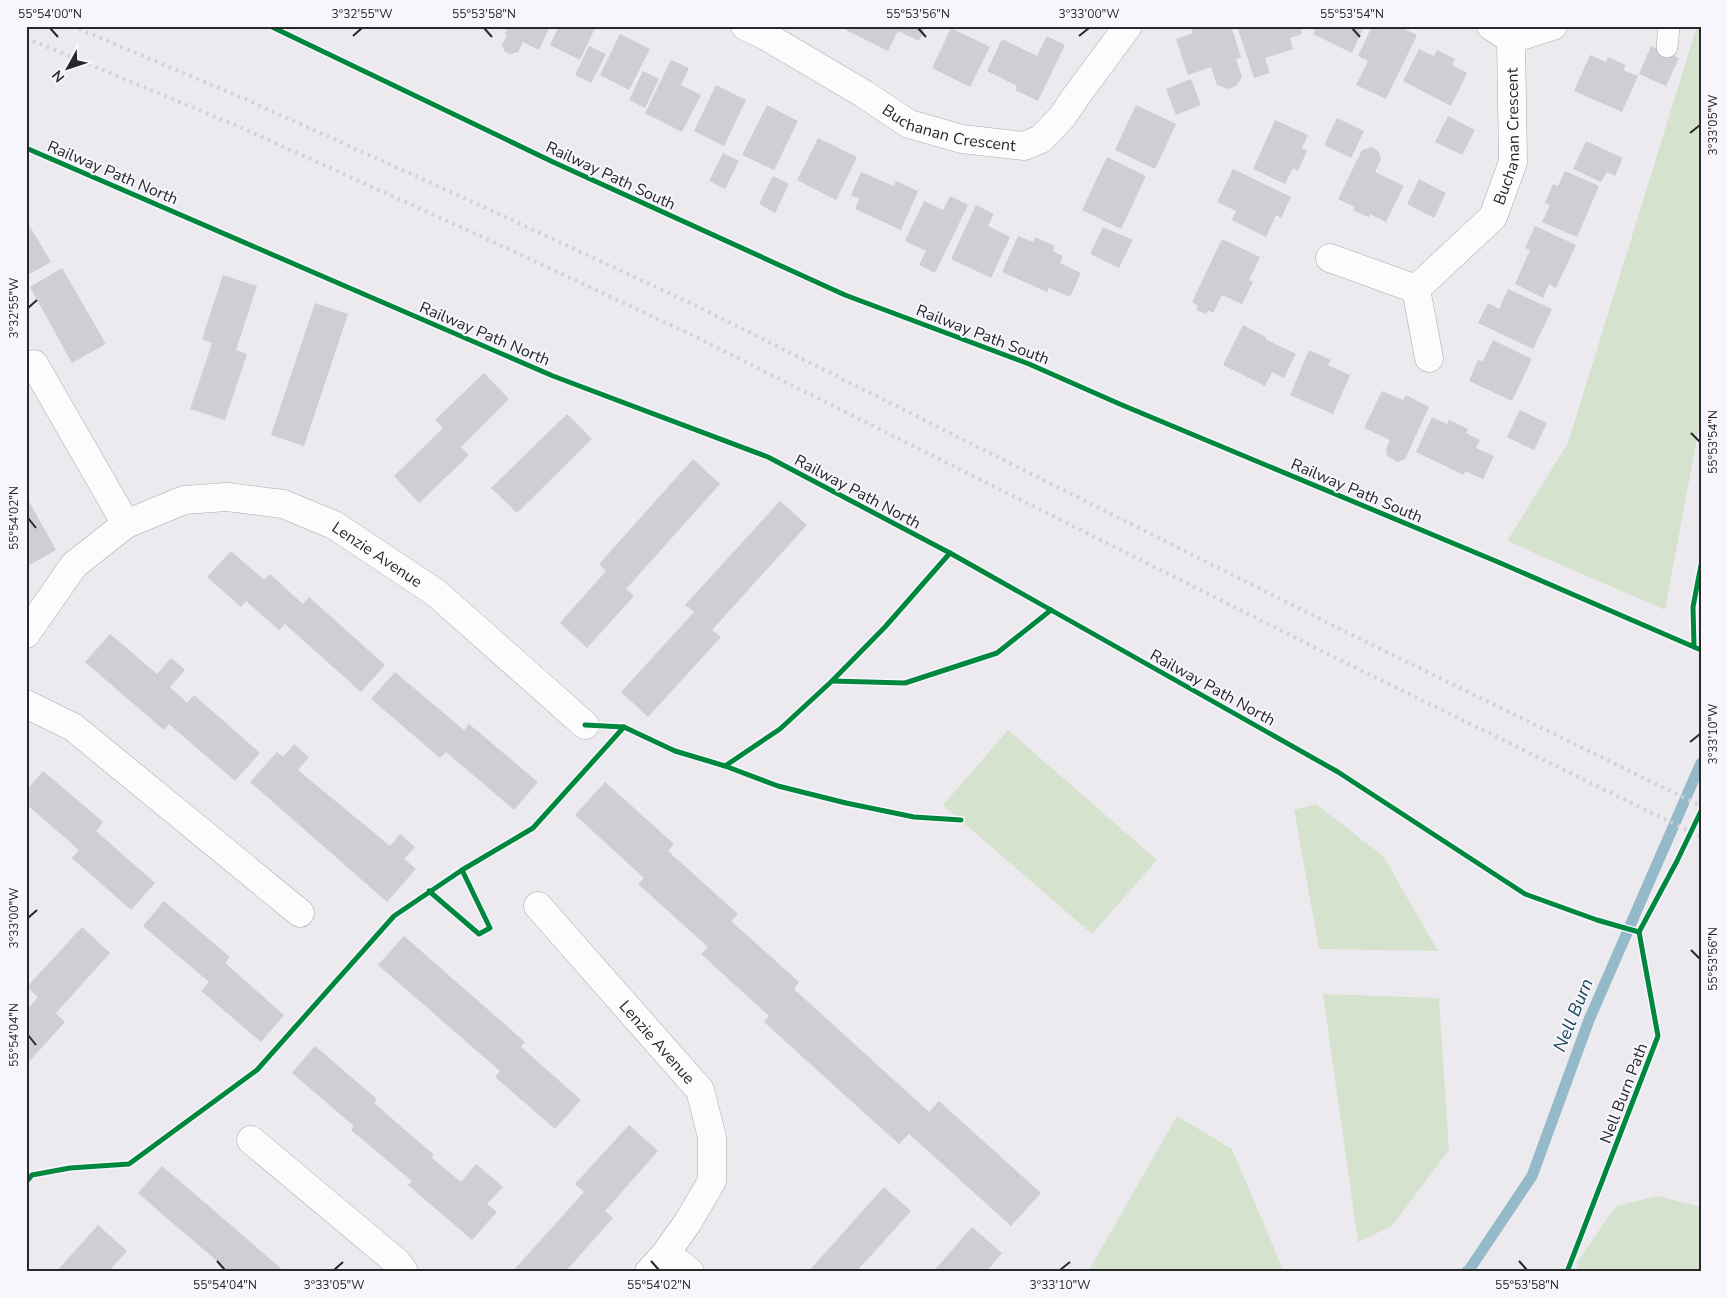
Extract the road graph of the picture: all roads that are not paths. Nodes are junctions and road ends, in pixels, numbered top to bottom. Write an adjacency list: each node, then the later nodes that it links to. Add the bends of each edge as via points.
1 (1128, 26): 3 (street, Buchanan Crescent, via 1062,117 1041,139 1024,146 962,139 909,124)
2 (1553, 26): 4 (street, Buchanan Crescent)
3 (760, 29)
4 (1501, 33): 6 (street, Buchanan Crescent, via 1513,162 1492,217)
5 (1330, 258): 6 (street)
6 (1416, 289): 7 (street)
7 (1429, 358)
8 (34, 364): 9 (street)
9 (126, 524): 10 (street, Lenzie Avenue, via 74,565); 12 (street, Lenzie Avenue, via 184,500 227,497 283,504 334,525 436,593)
10 (26, 634)
11 (26, 704): 14 (street, via 73,727)
12 (585, 724)
13 (538, 906): 16 (street, Lenzie Avenue, via 700,1090 712,1137 712,1181 688,1222)
14 (300, 913)
15 (251, 1140): 17 (street, via 398,1263)
16 (657, 1262): 18 (street, Lenzie Avenue)
17 (404, 1272)
18 (690, 1272)

